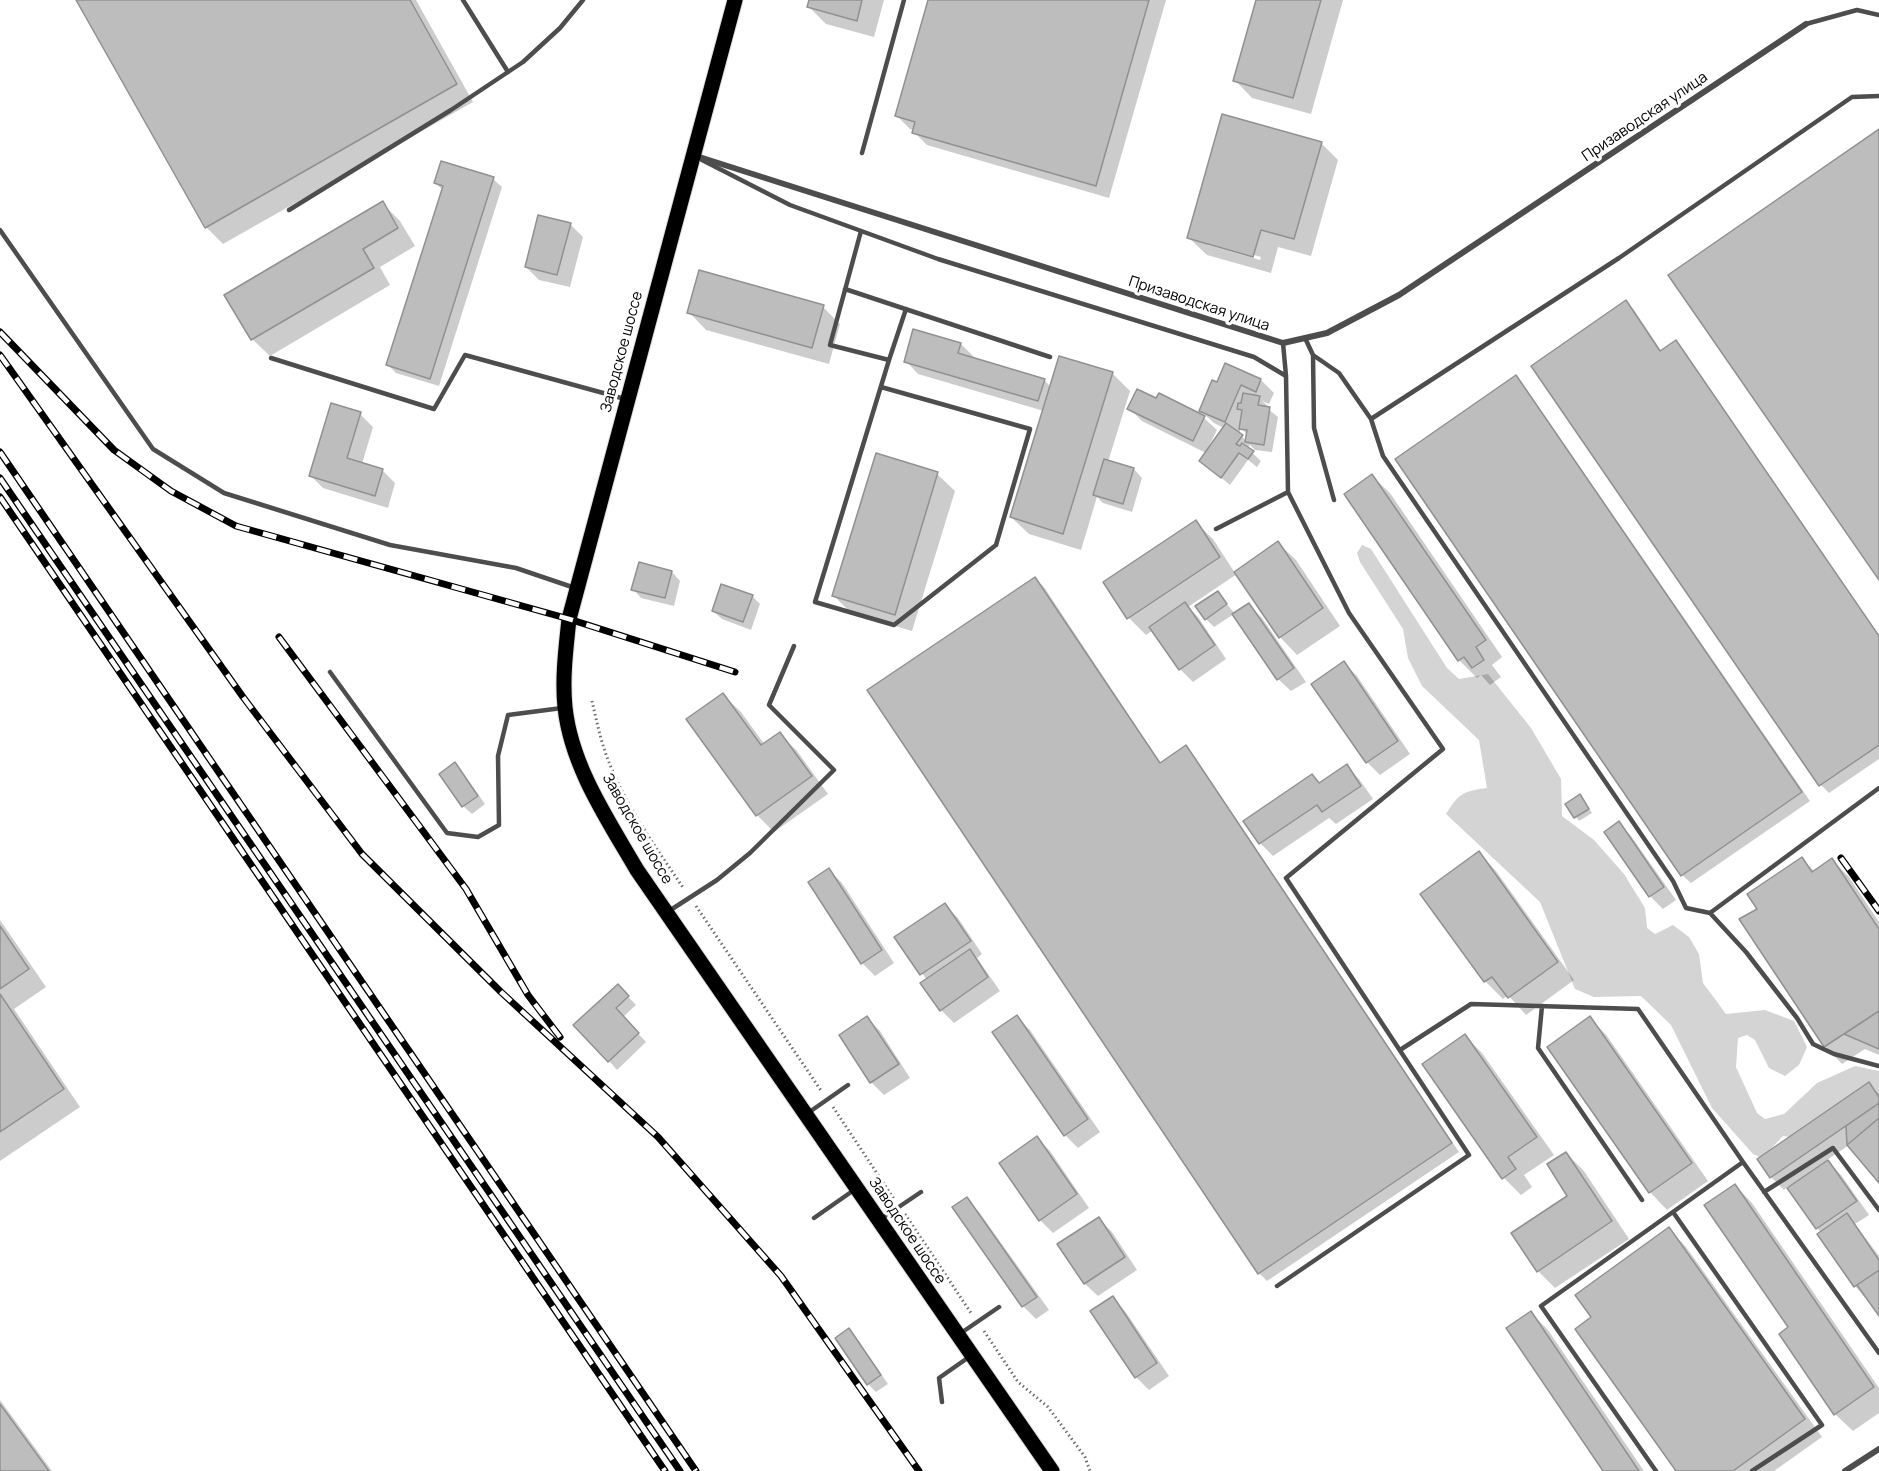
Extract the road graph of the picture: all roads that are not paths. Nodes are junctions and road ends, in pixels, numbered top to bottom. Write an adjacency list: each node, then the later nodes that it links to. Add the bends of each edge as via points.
1 (463, 0): 7 (lane)
2 (583, 0): 7 (lane, via 560,28)
3 (734, 0): 10 (main road, Заводское шоссе)
4 (904, 0): 9 (lane)
5 (1879, 15): 6 (lane, via 1857,10)
6 (1806, 24): 16 (street, Призаводская улица, via 1400,295 1327,333)
7 (508, 72): 11 (lane)
8 (1879, 96): 25 (lane, via 1852,97 1619,258)
9 (862, 153)
10 (692, 155): 13 (lane, via 790,205); 17 (street, Призаводская улица); 24 (main road, Заводское шоссе)
11 (289, 210)
12 (0, 230): 29 (lane, via 153,449 224,493 390,545 516,568)
13 (861, 231): 14 (lane); 22 (lane, via 938,259 1254,357)
14 (845, 289): 15 (lane); 21 (lane, via 830,345)
15 (906, 309): 19 (lane); 21 (lane)
16 (1305, 338): 17 (street, Призаводская улица); 18 (lane)
17 (1283, 343): 22 (lane)
18 (1313, 355): 25 (lane, via 1339,373); 27 (lane, via 1314,428)
19 (1050, 357)
20 (271, 358): 24 (lane, via 434,409 465,355)
21 (888, 360): 23 (lane)
22 (1286, 376): 26 (lane)
23 (880, 387): 23 (lane, via 1030,429 996,545 894,625 815,602)
24 (627, 400): 29 (main road, Заводское шоссе)
25 (1371, 419): 35 (lane, via 1383,456 1673,881 1686,908)
26 (1288, 492): 28 (lane); 37 (lane, via 1349,613 1443,749 1287,878)
27 (1334, 501)
28 (1216, 529)
29 (577, 589): 32 (main road, Заводское шоссе, via 569,619)
30 (794, 646): 34 (lane, via 769,705 834,770 750,853)
31 (330, 672): 32 (lane, via 447,833 478,837 499,825 498,756 508,715)
32 (565, 708): 34 (main road, Заводское шоссе, via 574,748 596,800)
33 (1879, 788): 35 (lane)
34 (667, 912): 40 (main road, Заводское шоссе)
35 (1710, 913): 38 (lane, via 1746,952 1813,1044)
36 (1542, 1006): 37 (lane, via 1471,1004); 41 (lane, via 1638,1010); 45 (lane, via 1538,1048)
37 (1400, 1050): 50 (lane, via 1469,1155)
38 (1879, 1066)
39 (848, 1085): 40 (lane)
40 (806, 1115): 42 (main road, Заводское шоссе)
41 (1743, 1162): 44 (lane); 47 (lane)
42 (856, 1189): 48 (lane); 49 (main road, Заводское шоссе)
43 (921, 1192): 49 (lane)
44 (1764, 1192): 46 (lane, via 1833,1148); 53 (lane)
45 (1642, 1200)
46 (1879, 1210)
47 (1673, 1212): 58 (lane, via 1541,1305); 59 (lane, via 1822,1425)
48 (814, 1218)
49 (878, 1220): 52 (main road, Заводское шоссе)
50 (1277, 1286)
51 (999, 1307): 52 (lane)
52 (957, 1336): 54 (main road, Заводское шоссе)
53 (1879, 1353)
54 (971, 1356): 55 (lane, via 939,1378); 57 (main road, Заводское шоссе)
55 (942, 1402)
56 (1879, 1449): 60 (street)
57 (1052, 1471)
58 (1656, 1471)
59 (1752, 1471)
60 (1845, 1471)

